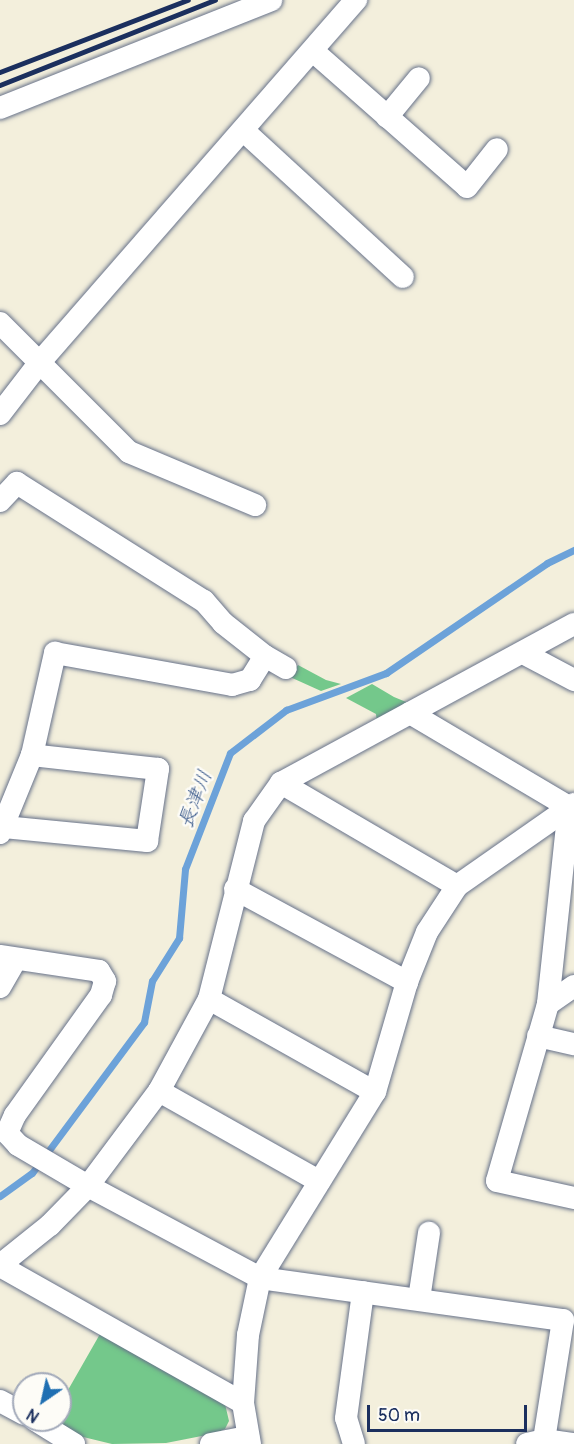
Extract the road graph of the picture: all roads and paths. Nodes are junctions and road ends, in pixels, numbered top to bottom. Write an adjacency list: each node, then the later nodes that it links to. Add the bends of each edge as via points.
1 (271, 0): 5 (street)
2 (356, 0): 3 (street)
3 (313, 51): 6 (street); 7 (street)
4 (419, 78): 6 (street)
5 (0, 108)
6 (387, 117): 8 (street, via 467,187)
7 (243, 130): 9 (street); 11 (street)
8 (497, 149)
9 (403, 277)
10 (0, 323): 11 (street)
11 (40, 362): 12 (street); 14 (street, via 129,452)
12 (0, 414)
13 (0, 501): 17 (street, via 17,483 204,601 223,623)
14 (255, 506)
15 (574, 624): 16 (street)
16 (523, 653): 19 (street); 20 (street)
17 (266, 656): 18 (street); 21 (street, via 250,680 232,685 55,653)
18 (286, 668)
19 (574, 680)
20 (410, 713): 22 (street); 23 (street)
21 (32, 755): 24 (street); 24 (street, via 158,769 147,841)
22 (281, 783): 25 (street); 26 (street, via 254,821)
23 (572, 805): 25 (street); 32 (street)
24 (2, 830)
25 (457, 886): 28 (street, via 427,932)
26 (235, 889): 28 (street); 31 (street)
27 (8, 957): 30 (street); 37 (street, via 99,971 105,981 101,995)
28 (407, 982): 36 (street)
29 (574, 986): 32 (street)
30 (0, 987)
31 (209, 999): 35 (street); 36 (street)
32 (548, 1004): 33 (street)
33 (538, 1036): 34 (street); 40 (street, via 497,1181)
34 (574, 1044)
35 (159, 1091): 38 (street); 39 (street)
36 (375, 1092): 38 (street)
37 (3, 1134): 39 (street)
38 (319, 1181): 43 (street)
39 (88, 1186): 42 (street, via 50,1226); 43 (street)
40 (574, 1198)
41 (429, 1233): 45 (street)
42 (0, 1266): 46 (street)
43 (260, 1278): 44 (street); 46 (street, via 248,1335)
44 (363, 1292): 45 (street); 52 (street, via 346,1418)
45 (419, 1299): 49 (street, via 563,1320)
46 (243, 1403): 48 (street)
47 (54, 1432): 50 (street)
48 (249, 1441): 51 (street)
49 (535, 1442): 53 (street)
50 (74, 1444)
51 (211, 1444)
52 (354, 1444)
53 (574, 1444)

